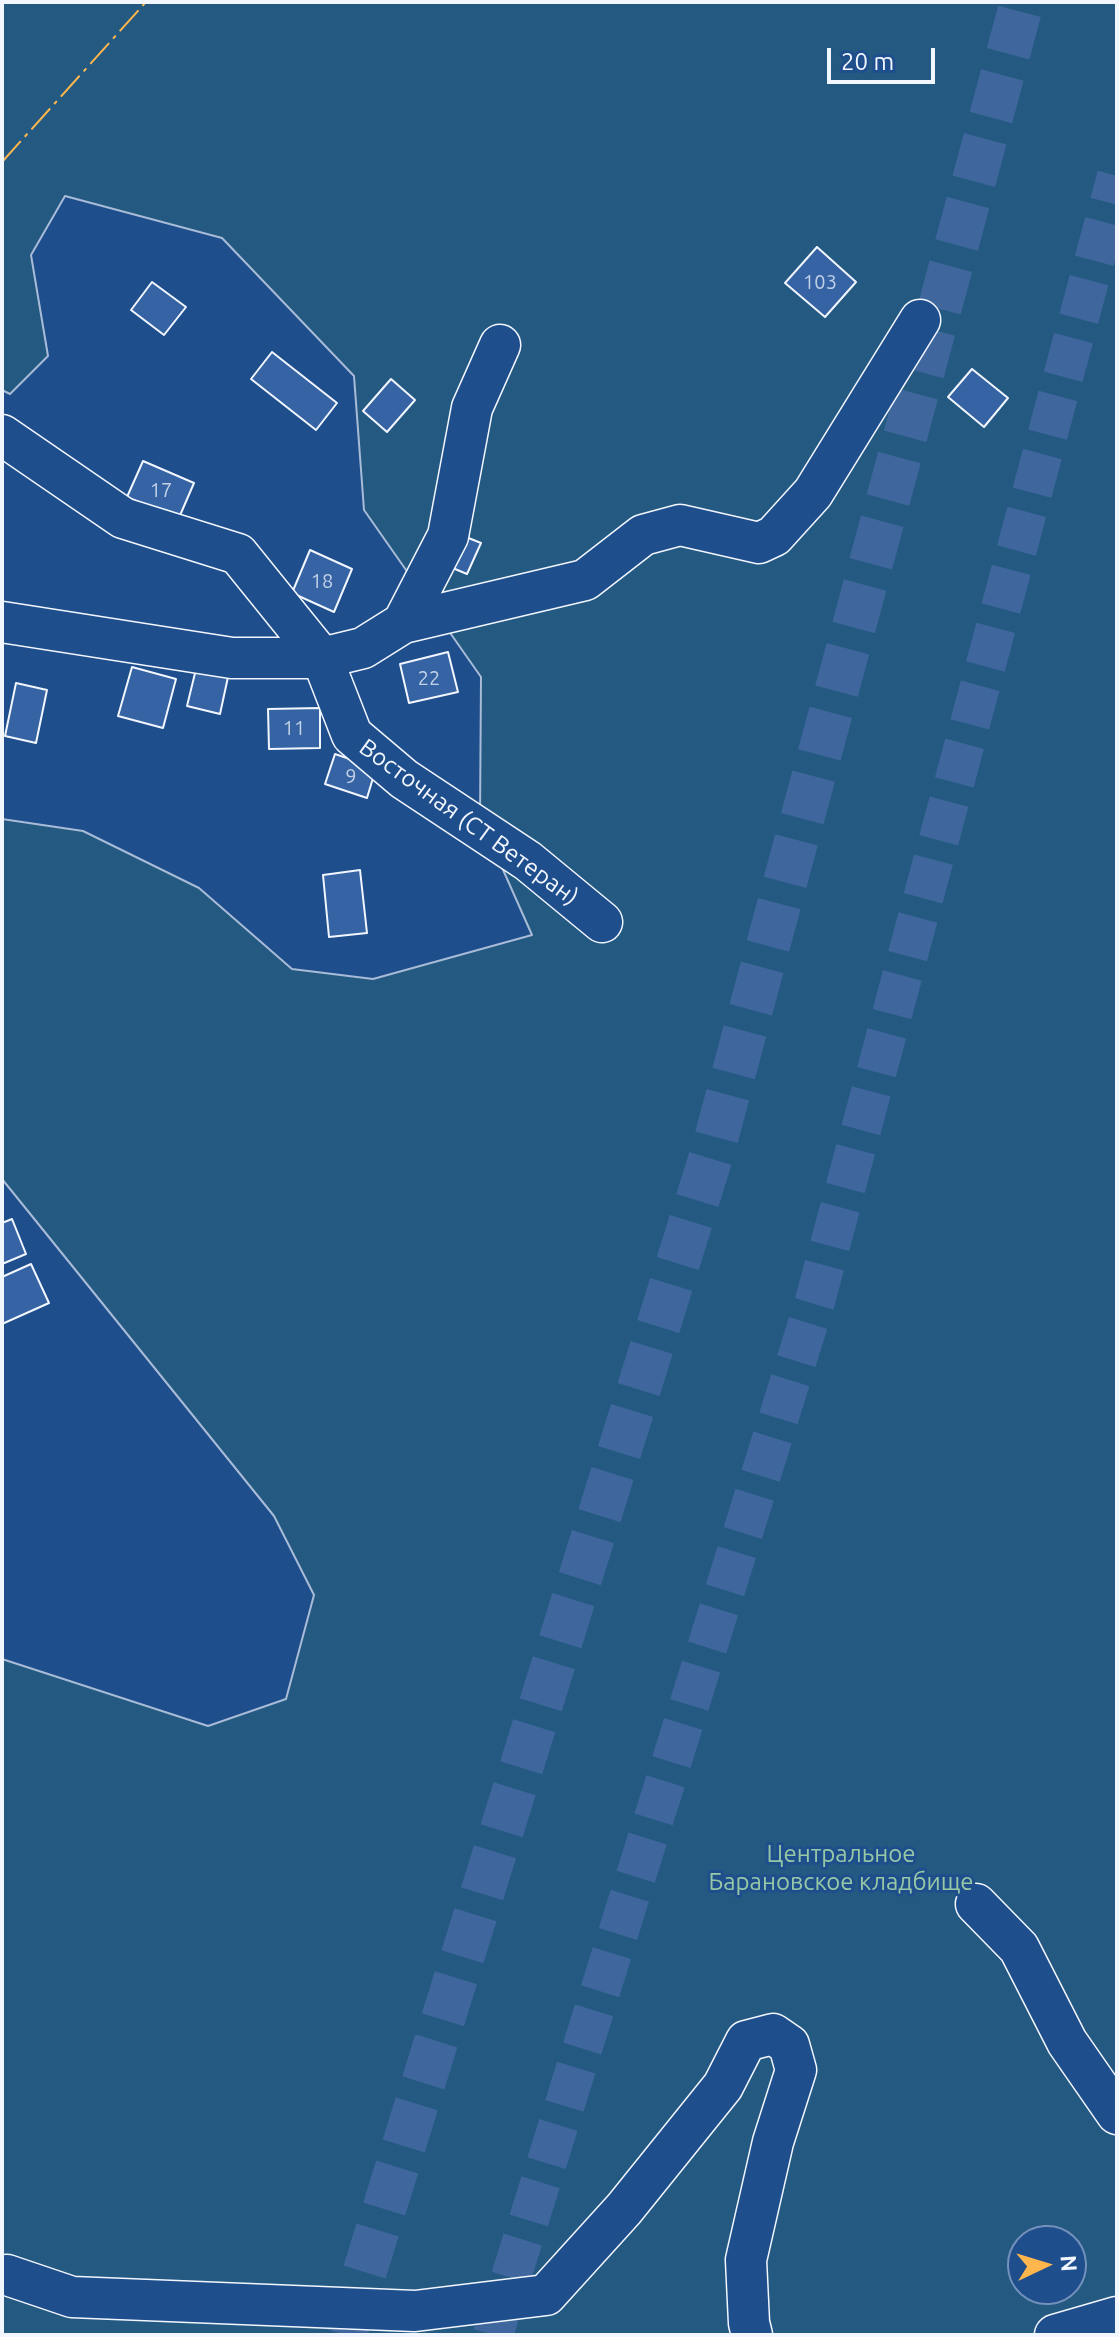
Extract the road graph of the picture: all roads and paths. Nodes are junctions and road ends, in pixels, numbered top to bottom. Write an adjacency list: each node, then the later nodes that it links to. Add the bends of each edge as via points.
1 (920, 320): 5 (street, via 813,493 774,536 759,543 680,525 643,535 585,580)
2 (500, 345): 5 (street, via 472,408 448,536)
3 (2, 435): 6 (street, Восточная (СТ Ветеран), via 123,518 238,554)
4 (2, 622): 6 (street, via 232,658)
5 (403, 623): 6 (street, via 363,648)
6 (322, 658): 7 (street, Восточная (СТ Ветеран), via 352,735 404,779 528,861)
7 (602, 922)
8 (976, 1904): 9 (street, via 1019,1948 1067,2042)
9 (1117, 2114)
10 (7, 2275): 12 (street, via 72,2297 415,2311 546,2295 723,2086 746,2041 773,2034 789,2045 796,2070 746,2260)
11 (1117, 2317): 13 (street)
12 (752, 2335)
13 (1055, 2335)

